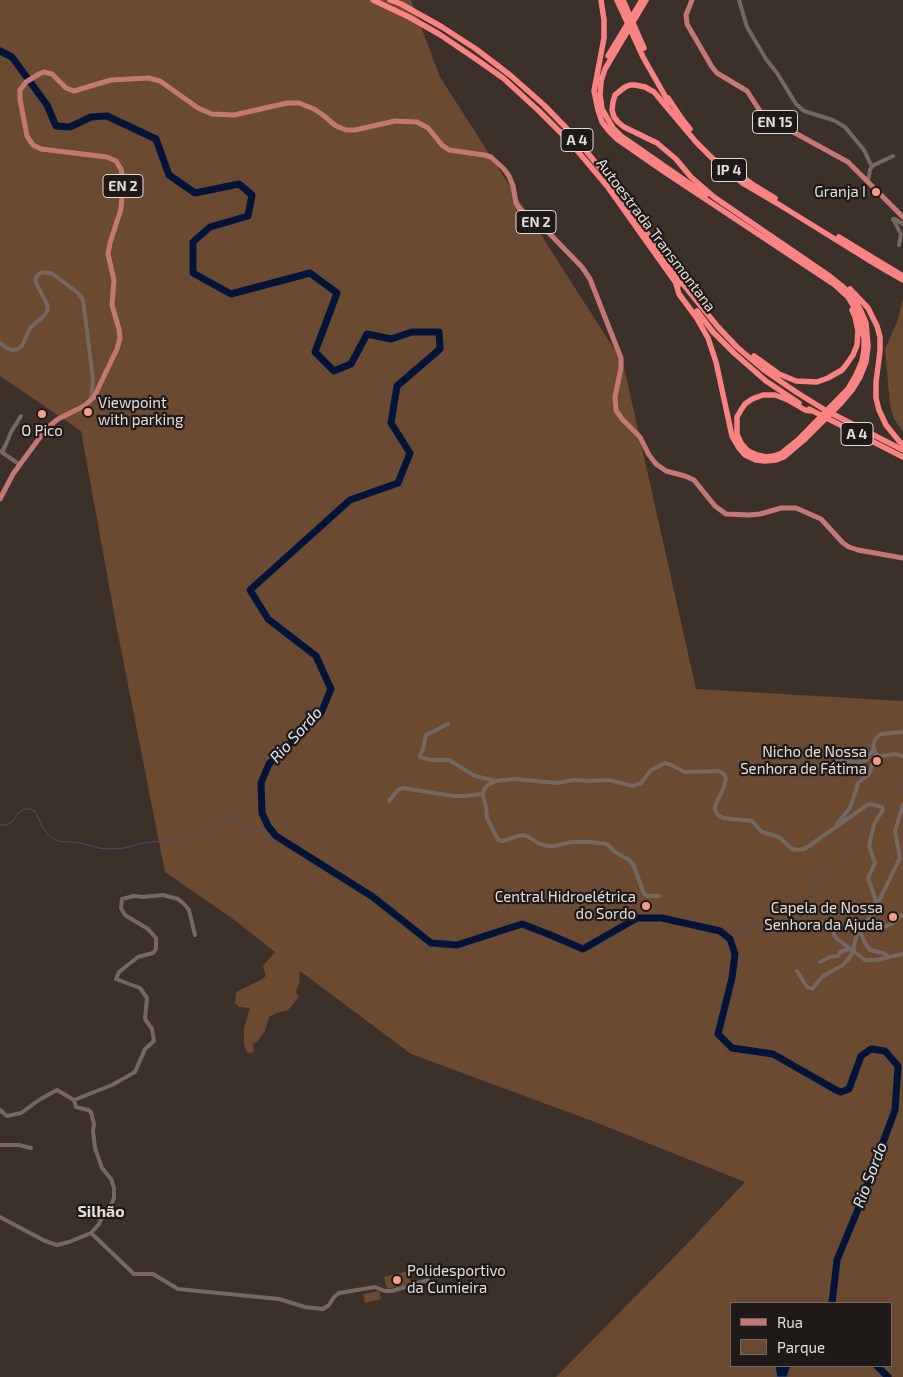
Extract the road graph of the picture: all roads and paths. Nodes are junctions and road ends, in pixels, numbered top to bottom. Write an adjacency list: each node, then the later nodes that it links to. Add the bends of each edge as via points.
1 (373, 0): 24 (highway, Autoestrada Transmontana / A 4, via 409,17 460,48 503,78 539,111 607,186)
2 (390, 0): 25 (highway, Autoestrada Transmontana / A 4, via 476,49 544,105 611,182 683,284)
3 (601, 0): 10 (highway, via 604,38)
4 (620, 0): 14 (highway, IP 4, via 643,57 685,126 716,160); 21 (highway, IP 4, via 677,112 715,156 752,184)
5 (642, 0): 9 (highway)
6 (646, 0): 9 (highway)
7 (692, 0): 13 (main road, EN 15, via 686,15 687,24 717,73 747,92 764,116 846,161)
8 (740, 0): 12 (street, via 747,27 796,104 804,111 845,127 864,150)
9 (615, 47): 10 (highway, via 602,67); 15 (highway, via 601,81 600,95 602,108 613,128)
10 (595, 96): 18 (highway, via 602,122 617,139)
11 (893, 156): 12 (street)
12 (872, 167): 13 (street)
13 (868, 181): 16 (main road, EN 15)
14 (778, 204): 15 (highway, via 744,184 712,158 654,92 635,84 619,91 612,110 618,122 657,143); 23 (highway, IP 4)
15 (729, 207): 18 (highway)
16 (903, 217)
17 (903, 224): 19 (street, via 892,219 901,234)
18 (775, 242): 20 (highway); 22 (highway)
19 (899, 245)
20 (828, 275): 30 (highway, via 853,298 866,323 868,335 866,362 860,377); 34 (highway, via 848,287 873,316 880,336 876,398 886,425)
21 (903, 276)
22 (822, 277): 25 (highway, via 849,304 858,331 853,356 842,370 828,378 817,382 787,378 760,362 724,328); 30 (highway, via 851,302 859,315 864,338 862,361)
23 (903, 280)
24 (676, 284): 31 (highway, Autoestrada Transmontana / A 4, via 713,332 734,352 766,381); 33 (highway, via 679,294 708,338 732,436 745,455 756,460 784,457)
25 (718, 327): 35 (highway, Autoestrada Transmontana / A 4, via 764,370 796,392)
26 (0, 343): 27 (street, via 10,349 18,349 32,325 46,314 48,307 36,277 48,272 76,291 82,299)
27 (92, 372): 28 (street, via 96,378); 29 (street)
28 (103, 378): 29 (main road, EN 2); 40 (main road, EN 2, via 120,338 112,306 114,281 108,252 122,209 122,170 116,161 107,157 41,149 33,145 27,136 20,99 27,81 47,72 74,91 111,80 154,78 200,110 215,115 234,115 294,103 314,109 346,130 395,121 415,122 428,128 449,150 489,157 503,168 520,209 582,267 590,279 621,358 614,399 616,410 640,437 656,464 666,471 693,479 715,506 726,514 747,516 781,508 798,509 823,520 849,547)
29 (91, 400): 38 (main road, via 50,425)
30 (839, 402): 33 (highway)
31 (811, 411): 33 (highway, via 775,394 763,395 746,404 736,426 741,443 748,451 766,457 790,448); 37 (highway, Autoestrada Transmontana / A 4)
32 (21, 416): 36 (street)
33 (812, 429)
34 (903, 444)
35 (903, 450)
36 (1, 452): 38 (street)
37 (903, 457)
38 (19, 464): 39 (main road)
39 (0, 499)
40 (903, 558)
41 (448, 724): 46 (street, via 427,734 421,758 449,760 474,776)
42 (903, 732): 43 (street, via 881,734 875,739)
43 (875, 752): 44 (street, via 882,757); 45 (street, via 862,762 840,761); 50 (street, via 870,774 858,783 850,808)
44 (903, 756)
45 (816, 767)
46 (496, 781): 47 (street, via 487,785); 50 (street, via 516,779 558,783 608,780 633,786 641,783 651,770 671,764 687,773 719,771 724,774 724,787 715,806 719,816 752,821 761,832 779,837 791,848 807,848)
47 (482, 794): 48 (street, via 454,796 402,788); 51 (street, via 487,818 498,840 522,835 548,846 570,842 607,844 633,864 644,894)
48 (389, 801)
49 (903, 806): 52 (street, via 895,826 900,858)
50 (833, 829): 52 (street, via 867,805 883,809 874,825 869,847 875,863 868,878)
51 (659, 896)
52 (876, 909): 55 (street)
53 (903, 915): 55 (street, via 887,926)
54 (823, 923): 58 (street)
55 (864, 926): 56 (street)
56 (860, 931): 58 (street); 60 (street, via 870,950)
57 (195, 935): 63 (street, via 186,904 163,894 122,898 121,908 125,915 156,938 153,953 138,957 119,972 116,979 140,988 147,998 145,1019 152,1029 154,1041 145,1049 135,1072)
58 (851, 950): 60 (street, via 868,960); 61 (street); 62 (street, via 845,963 823,976 812,989)
59 (903, 954): 60 (street)
60 (888, 956)
61 (820, 962)
62 (797, 971)
63 (74, 1100): 64 (street, via 57,1090 21,1113 7,1116); 69 (street, via 76,1108 92,1112 95,1148 114,1188 108,1213)
64 (0, 1110)
65 (0, 1145): 66 (street)
66 (31, 1148)
67 (92, 1210): 69 (street)
68 (0, 1217): 70 (street, via 54,1244)
69 (101, 1220): 70 (street)
70 (91, 1233): 71 (street, via 137,1275 153,1274 178,1289 279,1299 305,1307 323,1309 339,1293 375,1287 392,1291)
71 (428, 1280)

